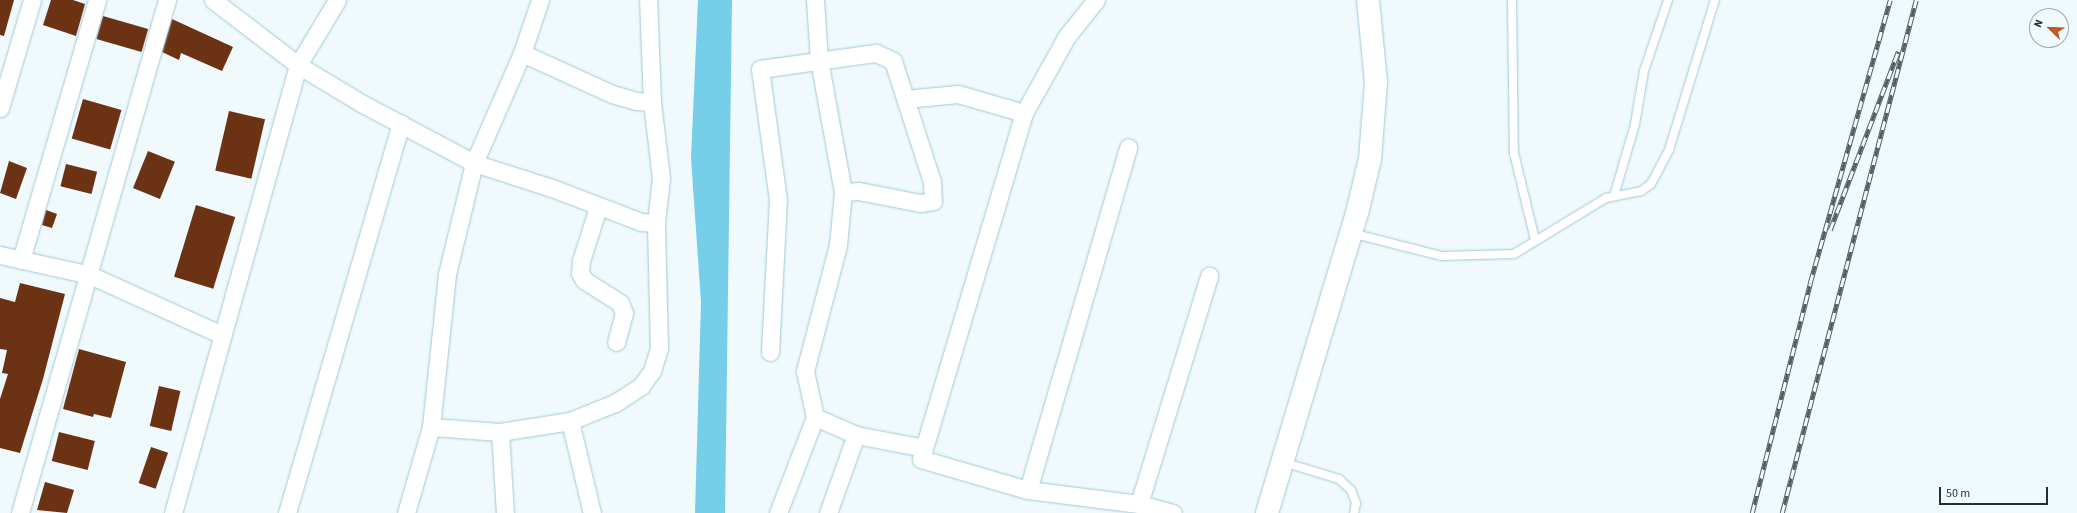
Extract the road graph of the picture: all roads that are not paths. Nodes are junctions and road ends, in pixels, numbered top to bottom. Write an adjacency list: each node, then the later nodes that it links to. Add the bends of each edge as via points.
1 (32, 0): 19 (street)
2 (97, 0): 31 (street)
3 (167, 0): 32 (street)
4 (213, 0): 16 (street)
5 (337, 0): 16 (street)
6 (540, 0): 14 (street)
7 (648, 0): 18 (street)
8 (815, 0): 15 (street)
9 (1096, 0): 20 (street, via 1067,36)
10 (1368, 0): 28 (main road, via 1375,56 1376,108 1370,159)
11 (1512, 0): 29 (lane, via 1514,153)
12 (1668, 0): 25 (lane, via 1644,71 1635,124)
13 (1715, 0): 25 (lane, via 1669,150 1658,174 1651,184 1641,191)
14 (522, 53): 18 (street, via 612,94 636,101); 23 (street)
15 (819, 60): 17 (street, via 876,53 892,61); 24 (street); 36 (street, via 760,69 778,200)
16 (298, 65): 21 (street); 34 (street)
17 (905, 99): 20 (street, via 958,94); 24 (street, via 932,182 932,201 920,203 859,191)
18 (652, 102): 27 (street, via 660,178)
19 (0, 108)
20 (1024, 113): 42 (street)
21 (401, 123): 23 (street); 48 (street)
22 (1128, 147): 44 (street)
23 (474, 163): 26 (street); 39 (street, via 447,274)
24 (843, 192): 37 (street, via 838,246 805,371)
25 (1614, 196): 29 (lane)
26 (598, 207): 27 (street, via 641,222); 35 (street, via 581,260 580,273 584,280 620,303 624,313)
27 (656, 223): 38 (street, via 659,348 652,371 641,386 616,403)
28 (1350, 233): 29 (lane, via 1441,256 1514,254); 43 (main road)
29 (1535, 240)
30 (0, 255): 31 (street)
31 (21, 260): 32 (street)
32 (90, 275): 34 (street); 46 (street)
33 (1209, 276): 45 (street)
34 (222, 335): 47 (street)
35 (616, 342)
36 (770, 352)
37 (815, 416): 41 (street); 52 (street)
38 (570, 421): 40 (street); 51 (street)
39 (431, 427): 40 (street); 49 (street)
40 (500, 432): 50 (street)
41 (856, 435): 42 (street); 53 (street)
42 (924, 448): 44 (street, via 921,459)
43 (1282, 462): 55 (main road); 56 (lane, via 1339,479 1351,490 1356,503)
44 (1028, 490): 45 (street)
45 (1139, 504): 54 (street)
46 (20, 513)
47 (174, 513)
48 (287, 513)
49 (406, 513)
50 (505, 513)
51 (592, 513)
52 (778, 513)
53 (828, 513)
54 (1173, 513)
55 (1267, 513)
56 (1354, 513)

